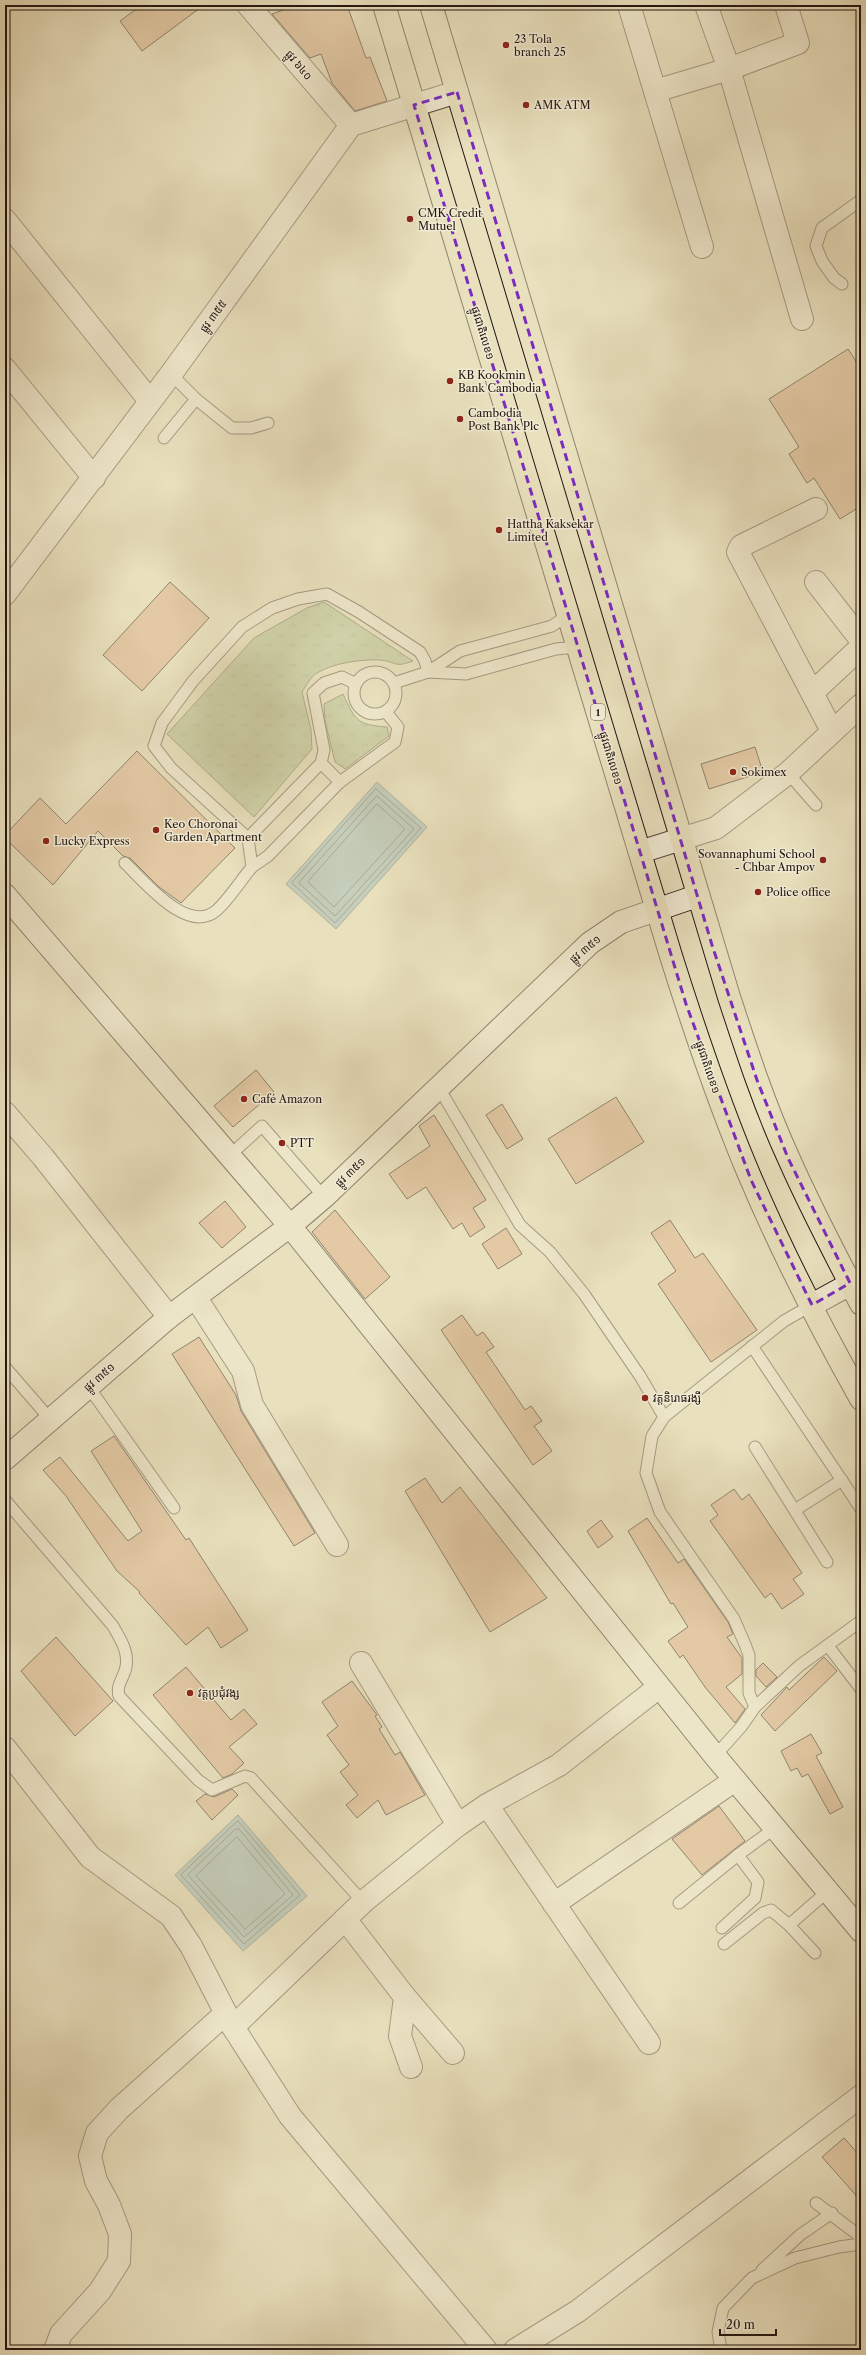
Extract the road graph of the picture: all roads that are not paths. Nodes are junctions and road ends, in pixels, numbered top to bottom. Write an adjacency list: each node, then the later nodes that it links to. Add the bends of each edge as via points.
1 (248, 5): 11 (street, ផ្លូវ ៦៤០)
2 (384, 5): 10 (highway, ផ្លូវជាតិលេខ១ / 1)
3 (431, 5): 9 (highway)
4 (629, 5): 8 (street)
5 (706, 5): 7 (street)
6 (786, 5): 7 (street, via 798,43)
7 (729, 69): 8 (street); 16 (street)
8 (655, 91): 14 (street)
9 (457, 92): 10 (street); 43 (highway)
10 (414, 105): 11 (street); 27 (highway, ផ្លូវជាតិលេខ១ / 1)
11 (350, 125): 18 (street, ផ្លូវ ៣៥៥)
12 (861, 200): 15 (lane, via 822,228 816,246 822,261 834,278)
13 (5, 220): 20 (street)
14 (702, 247)
15 (842, 284)
16 (802, 319)
17 (5, 369): 23 (street)
18 (171, 374): 19 (lane); 20 (street, ផ្លូវ ៣៥៥)
19 (196, 399): 21 (lane, via 232,428 251,428); 22 (lane)
20 (150, 401): 23 (street, ផ្លូវ ៣៥៥)
21 (268, 423)
22 (164, 438)
23 (94, 478): 26 (street, ផ្លូវ ៣៥៥)
24 (816, 509): 34 (street, via 741,546 738,552)
25 (816, 582): 28 (street)
26 (7, 586)
27 (568, 615): 29 (highway, ផ្លូវជាតិលេខ១ / 1); 31 (lane, via 552,626 460,651)
28 (861, 640)
29 (578, 647): 31 (lane, via 556,649 466,674); 44 (highway, ផ្លូវជាតិលេខ១ / 1)
30 (861, 647): 34 (street)
31 (428, 672): 32 (lane); 42 (lane, via 420,652 360,612 327,594 298,599 272,608 242,627 189,687 162,723 154,746 171,768)
32 (394, 683): 33 (lane, via 388,675 373,671 364,674); 36 (lane, via 396,699)
33 (356, 684): 36 (lane, via 354,695 359,707 376,715); 38 (lane, via 342,677 324,683 313,693 324,750)
34 (812, 692): 37 (street)
35 (861, 705): 37 (street)
36 (386, 712): 40 (lane, via 398,727 395,742)
37 (832, 731): 39 (street)
38 (320, 763): 40 (lane); 42 (lane)
39 (788, 773): 41 (lane); 43 (street, via 716,828)
40 (340, 782): 46 (lane, via 268,856)
41 (816, 805)
42 (248, 838): 46 (lane)
43 (680, 840): 44 (street); 48 (highway)
44 (640, 852): 49 (highway, ផ្លូវជាតិលេខ១ / 1)
45 (125, 863): 46 (lane, via 175,910 195,916 207,916 217,910)
46 (252, 867)
47 (5, 895): 52 (street)
48 (697, 896): 49 (street, ផ្លូវ ៣៥១); 55 (highway, via 757,1080 788,1158 827,1242)
49 (657, 908): 50 (street, ផ្លូវ ៣៥១, via 621,922 590,943); 58 (highway, ផ្លូវជាតិលេខ១ / 1, via 719,1100 751,1180)
50 (439, 1088): 53 (street, ផ្លូវ ៣៥១); 64 (lane, via 520,1225 550,1252 584,1294 640,1376)
51 (5, 1113): 59 (street, via 43,1157)
52 (230, 1156): 53 (lane, via 262,1126); 54 (street)
53 (324, 1197): 54 (street, ផ្លូវ ៣៥១)
54 (290, 1226): 56 (street, ផ្លូវ ៣៥១); 78 (street)
55 (856, 1280): 57 (highway); 58 (street)
56 (196, 1298): 59 (street, ផ្លូវ ៣៥១); 73 (street, via 244,1371 252,1405)
57 (861, 1304)
58 (812, 1305): 60 (lane, via 784,1321); 63 (highway, ផ្លូវជាតិលេខ១ / 1)
59 (169, 1317): 62 (street, ផ្លូវ ៣៥១)
60 (752, 1346): 64 (lane); 68 (lane)
61 (5, 1367): 65 (lane)
62 (88, 1386): 65 (street, ផ្លូវ ៣៥១); 70 (lane)
63 (861, 1399)
64 (664, 1417): 80 (lane, via 652,1436 646,1473 660,1512 734,1620 749,1655 749,1693)
65 (50, 1419): 67 (street, ផ្លូវ ៣៥១)
66 (755, 1447): 72 (lane)
67 (5, 1459)
68 (842, 1480): 71 (lane); 72 (lane)
69 (5, 1500): 89 (lane, via 113,1626 126,1649 126,1667 117,1688 119,1696 198,1780 212,1790 245,1776 251,1778)
70 (174, 1508)
71 (861, 1509)
72 (795, 1510): 74 (lane)
73 (337, 1545)
74 (827, 1562)
75 (861, 1621): 76 (lane)
76 (828, 1646): 79 (lane); 80 (lane, via 799,1666)
77 (361, 1663): 85 (street)
78 (659, 1687): 82 (street); 84 (street, via 559,1765)
79 (861, 1689)
80 (755, 1707): 82 (lane)
81 (5, 1748): 99 (street, via 90,1857 171,1916 192,1946)
82 (715, 1756): 83 (street)
83 (735, 1780): 86 (street); 91 (street)
84 (487, 1805): 85 (street); 91 (street)
85 (458, 1825): 89 (street)
86 (775, 1828): 87 (lane); 88 (street)
87 (738, 1855): 90 (lane); 94 (lane, via 758,1882 755,1898)
88 (828, 1891): 93 (lane); 95 (street)
89 (363, 1902): 92 (street)
90 (679, 1903)
91 (554, 1904): 100 (street)
92 (345, 1919): 98 (street); 99 (street)
93 (789, 1926): 96 (lane, via 775,1912 767,1910); 97 (lane)
94 (722, 1928)
95 (861, 1931)
96 (724, 1944)
97 (815, 1953)
98 (405, 1997): 101 (street); 102 (street, via 400,2036)
99 (229, 2021): 109 (street, via 119,2109 97,2133 90,2156 96,2180 120,2234 119,2261 100,2291 61,2334); 110 (street, via 290,2116)
100 (649, 2043)
101 (453, 2053)
102 (411, 2067)
103 (861, 2096): 111 (street, via 578,2311)
104 (816, 2203): 105 (lane)
105 (832, 2213): 106 (lane); 108 (lane, via 800,2235)
106 (861, 2237)
107 (861, 2244): 108 (lane, via 795,2258)
108 (752, 2278): 112 (lane, via 723,2308 718,2332)
109 (55, 2350)
110 (486, 2350)
111 (515, 2350)
112 (721, 2350)

